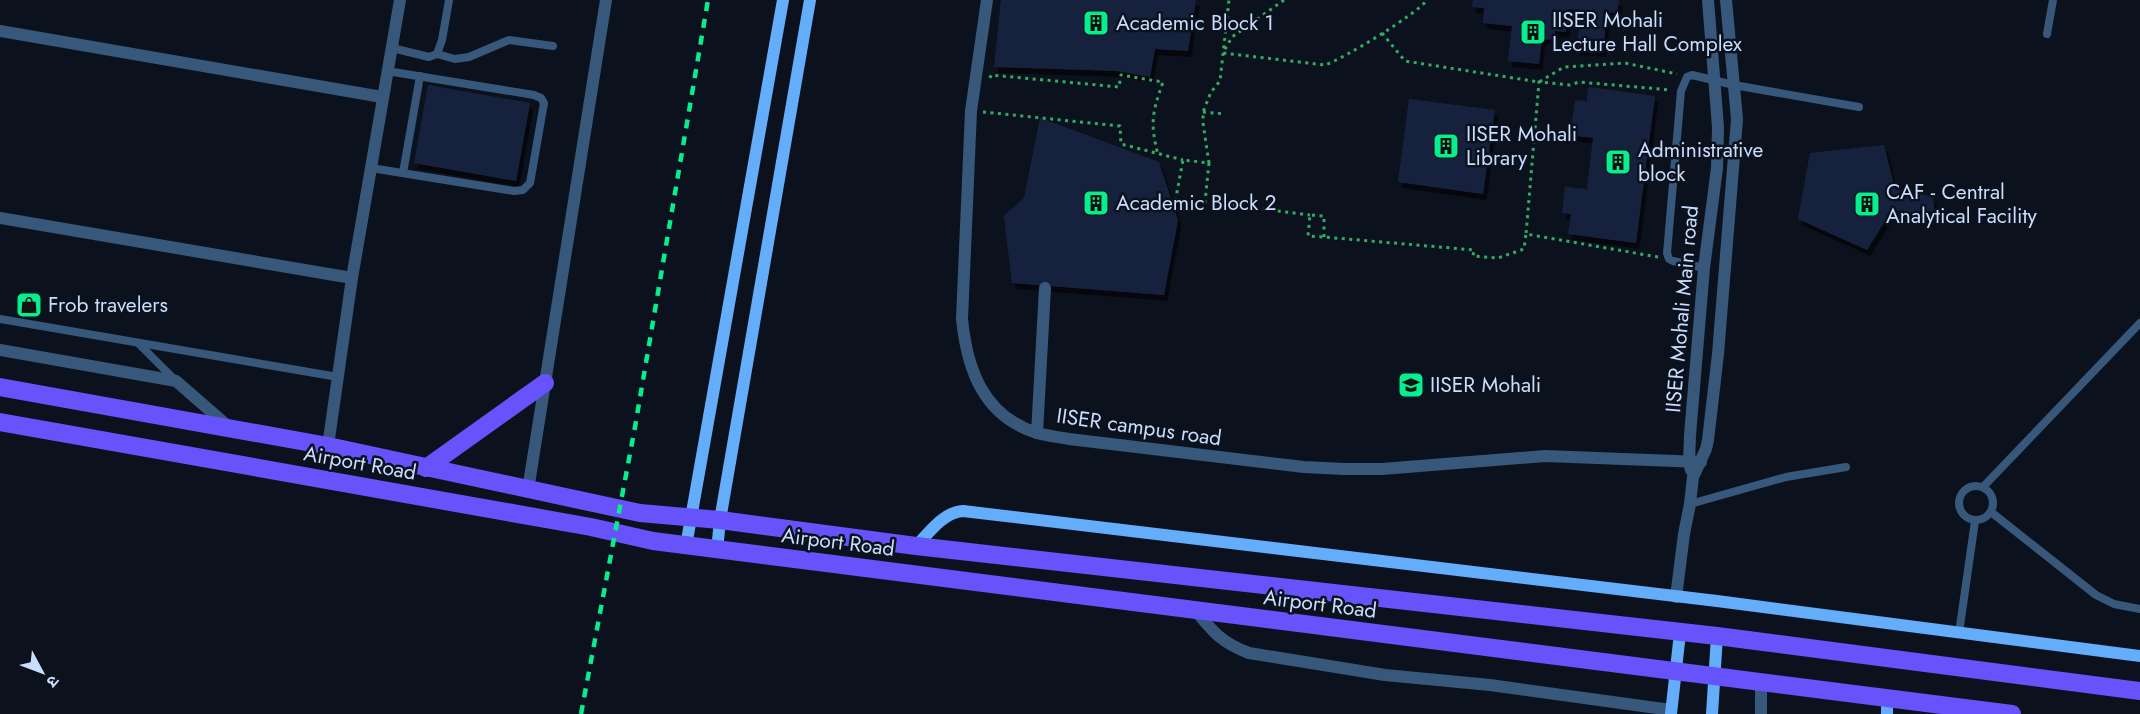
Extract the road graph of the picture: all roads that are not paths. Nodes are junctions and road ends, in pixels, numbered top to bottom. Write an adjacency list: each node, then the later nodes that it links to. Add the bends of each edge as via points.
1 (400, 0): 13 (street)
2 (449, 0): 14 (lane)
3 (606, 0): 33 (street)
4 (783, 0): 46 (main road)
5 (810, 0): 47 (main road)
6 (987, 0): 37 (street, IISER campus road, via 971,111 962,319 965,346 974,376 990,403 1014,422)
7 (1708, 0): 17 (street, IISER Mohali Main road)
8 (1726, 0): 18 (street)
9 (2053, 0): 11 (lane)
10 (0, 31): 19 (street)
11 (2047, 34)
12 (553, 46): 14 (lane, via 509,40 469,57)
13 (392, 48): 14 (lane, via 429,57); 15 (street)
14 (437, 54)
15 (387, 71): 16 (lane); 19 (street)
16 (420, 76): 22 (lane); 22 (lane, via 534,95 544,104 530,183 523,190)
17 (1715, 81): 18 (lane); 24 (street, IISER Mohali Main road, via 1717,168); 24 (lane, via 1692,75 1681,91 1667,253 1673,261)
18 (1734, 85): 20 (lane); 39 (street, via 1737,119 1718,354 1708,440)
19 (382, 97): 21 (street)
20 (1859, 107)
21 (371, 168): 22 (lane); 25 (street)
22 (403, 173)
23 (0, 218): 25 (street)
24 (1704, 268): 39 (street, IISER Mohali Main road)
25 (352, 278): 31 (street)
26 (1045, 288): 37 (street)
27 (0, 319): 29 (lane)
28 (2140, 322): 42 (lane)
29 (138, 343): 31 (lane); 32 (lane)
30 (0, 350): 32 (street)
31 (338, 377): 38 (street)
32 (176, 381): 36 (street)
33 (545, 383): 41 (main road); 43 (street)
34 (0, 387): 36 (main road)
35 (0, 422): 49 (main road, Airport Road)
36 (230, 428): 38 (main road)
37 (1037, 433): 39 (street, IISER campus road, via 1324,468 1382,469 1545,456)
38 (328, 446): 41 (main road)
39 (1695, 462): 44 (street, IISER Mohali Main road)
40 (1846, 467): 44 (lane, via 1786,477)
41 (426, 468): 43 (main road)
42 (1983, 488): 45 (lane, via 1993,501); 48 (lane, via 1972,486 1960,497 1961,513)
43 (528, 490): 46 (main road, via 640,513)
44 (1690, 504): 52 (street)
45 (1991, 512): 48 (lane); 53 (lane, via 2096,595 2114,604)
46 (692, 518): 47 (main road); 49 (main road)
47 (720, 520): 50 (main road); 51 (main road)
48 (1975, 521): 56 (lane)
49 (686, 546): 51 (main road, Airport Road)
50 (916, 546): 52 (main road, via 947,515 963,511); 55 (main road)
51 (717, 550): 54 (main road, Airport Road)
52 (1676, 597): 56 (main road)
53 (2140, 609)
54 (1195, 610): 59 (main road, Airport Road); 64 (street, via 1213,632 1231,646 1249,653)
55 (1680, 633): 57 (main road); 59 (main road)
56 (1959, 633): 58 (main road)
57 (1717, 636): 60 (main road); 62 (main road)
58 (2140, 656)
59 (1676, 673): 60 (main road, Airport Road); 64 (main road)
60 (1714, 677): 61 (main road, Airport Road); 65 (main road)
61 (1761, 681): 63 (main road, Airport Road); 66 (street)
62 (2140, 691)
63 (1887, 706): 67 (main road, Airport Road)
64 (1671, 712)
65 (1712, 714)
66 (1761, 714)
67 (2012, 714)

